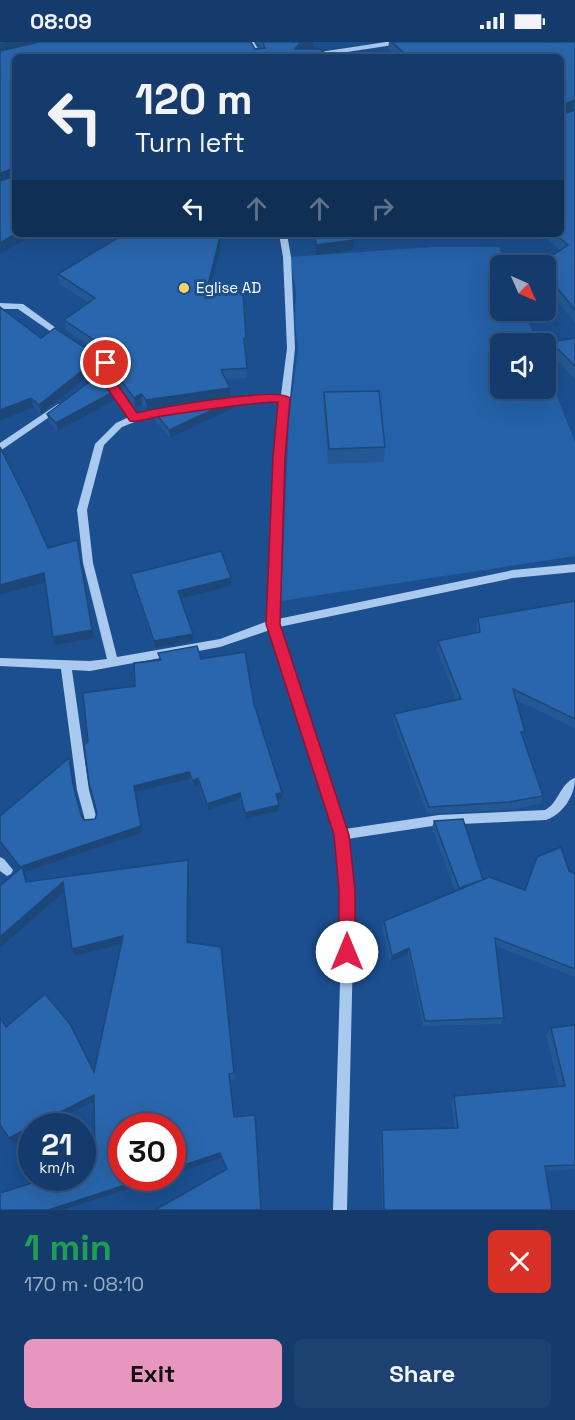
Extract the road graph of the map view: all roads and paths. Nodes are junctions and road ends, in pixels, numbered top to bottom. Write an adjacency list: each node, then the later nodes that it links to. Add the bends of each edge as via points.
1 (400, 42): 2 (street)
2 (320, 54)
3 (284, 237): 7 (street, via 291,348)
4 (0, 306): 5 (street, via 20,306 106,363)
5 (109, 369): 6 (street); 11 (street, via 111,385)
6 (100, 375)
7 (284, 398): 9 (street); 14 (street)
8 (65, 402): 12 (street)
9 (214, 405)
10 (174, 410): 11 (street)
11 (135, 418): 16 (street, via 119,425 100,444 82,510 88,562)
12 (0, 448)
13 (575, 568): 14 (street, via 513,574)
14 (273, 624): 16 (street, via 220,643); 20 (street)
15 (0, 662): 17 (street)
16 (113, 662): 17 (street)
17 (66, 665): 19 (street, via 83,790)
18 (575, 783): 20 (street, via 554,811 546,815 439,820)
19 (91, 820)
20 (341, 835): 21 (street, via 347,890 347,952)
21 (340, 1210)

